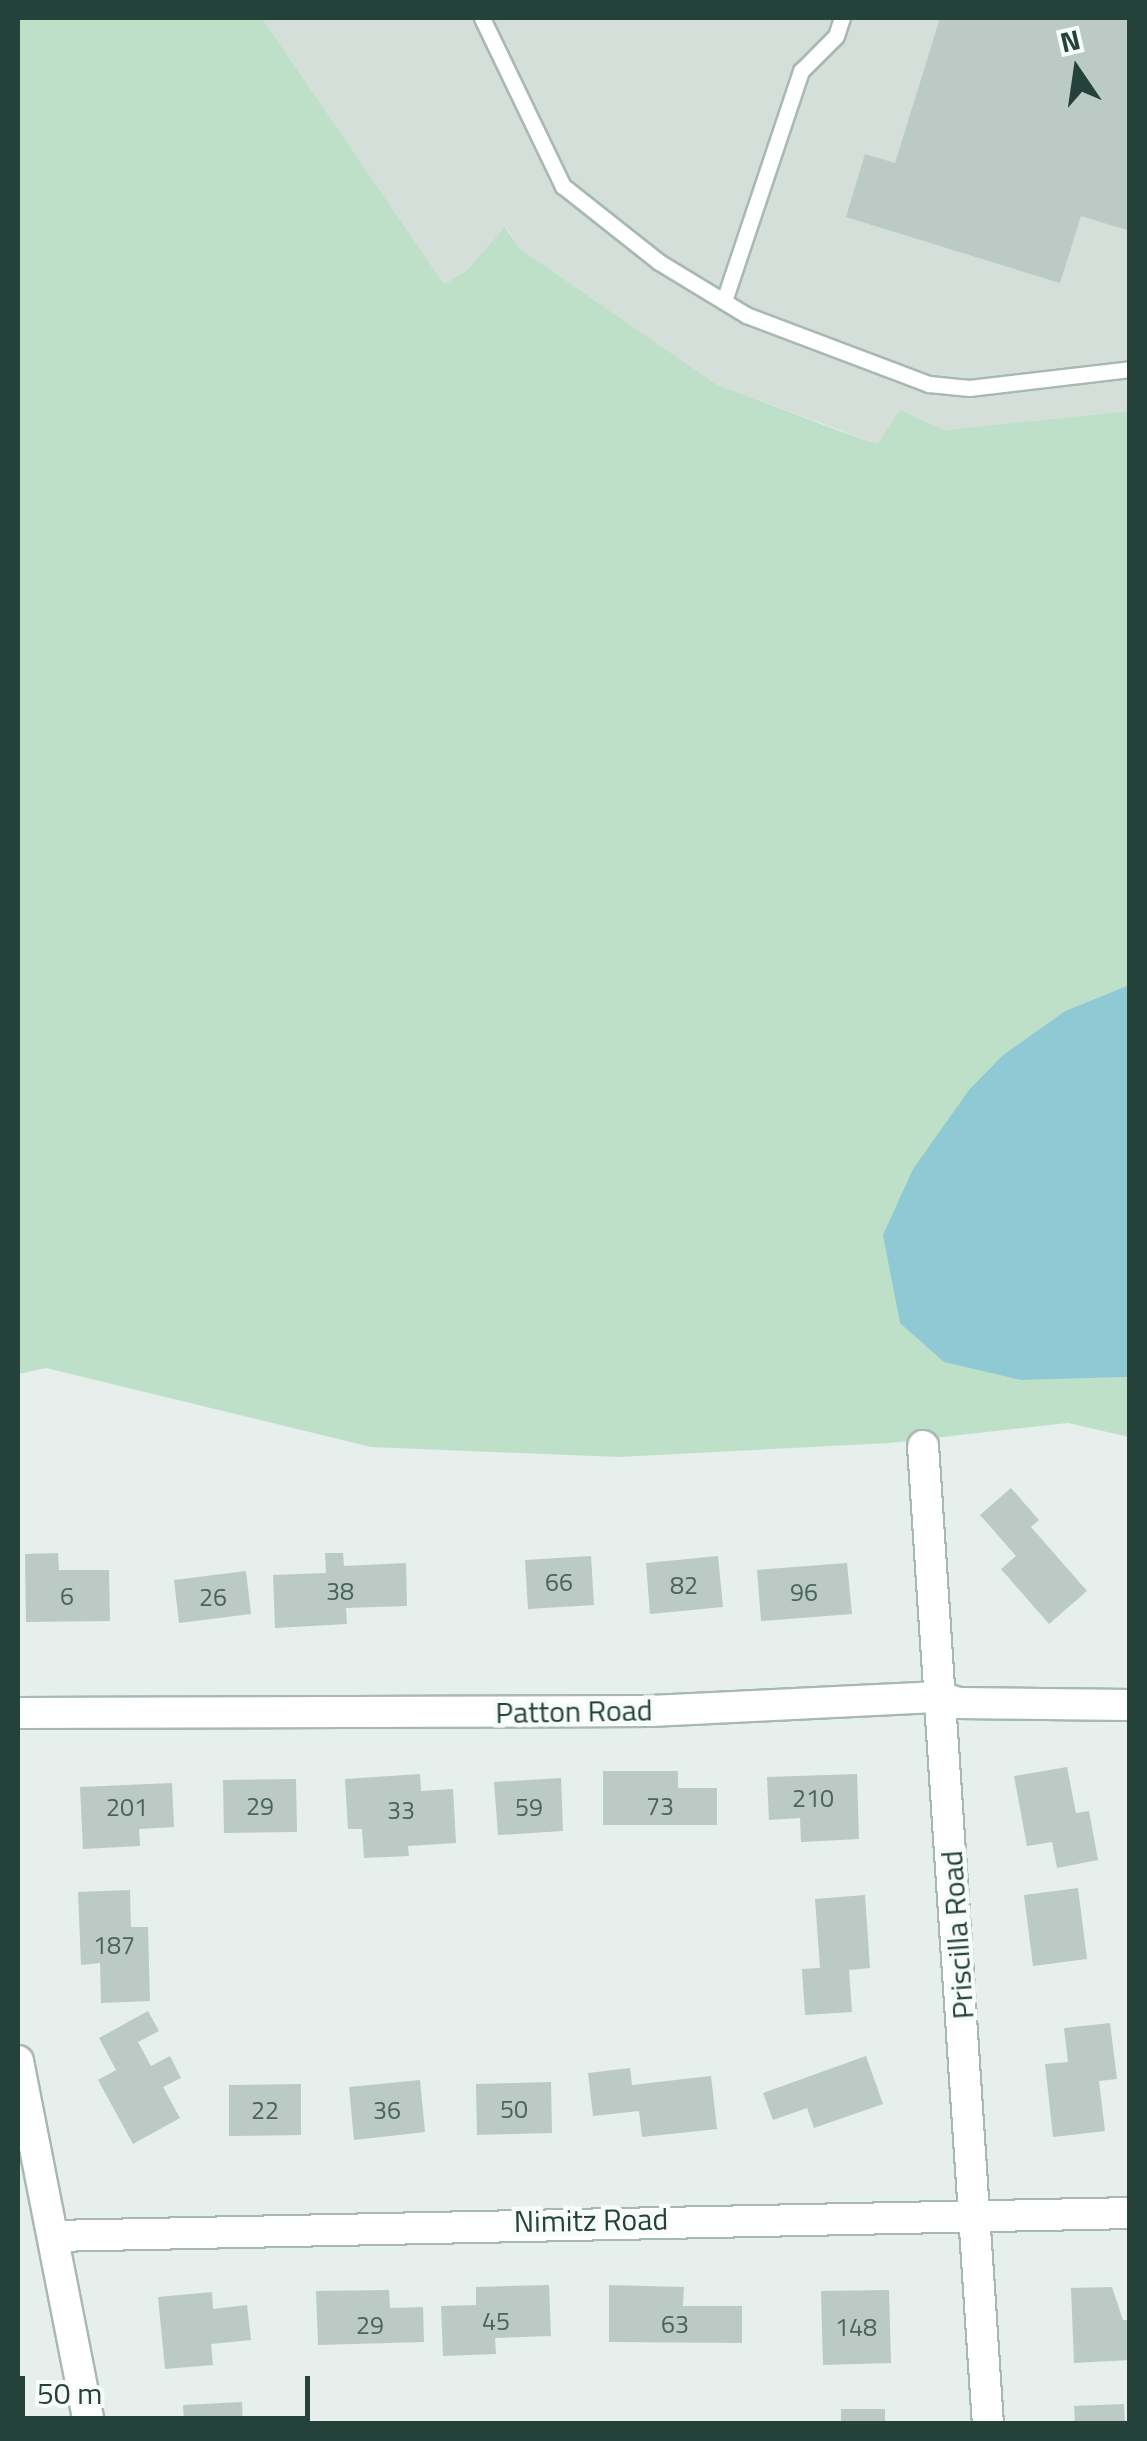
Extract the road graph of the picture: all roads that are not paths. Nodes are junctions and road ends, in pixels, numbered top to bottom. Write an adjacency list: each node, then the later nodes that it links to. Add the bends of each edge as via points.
1 (482, 18): 3 (lane, via 563,186 659,262)
2 (842, 18): 3 (lane, via 836,36 801,71)
3 (724, 301): 4 (lane, via 929,384 969,388)
4 (1130, 369)
5 (923, 1446): 6 (street, Priscilla Road)
6 (940, 1698): 7 (street, Patton Road); 8 (street, Patton Road, via 651,1711); 10 (street, Priscilla Road)
7 (1130, 1705)
8 (18, 1713)
9 (18, 2062): 12 (street)
10 (976, 2211): 11 (street, Nimitz Road); 12 (street, Nimitz Road); 14 (street, Priscilla Road)
11 (1130, 2213)
12 (53, 2236): 13 (street)
13 (89, 2424)
14 (988, 2424)

